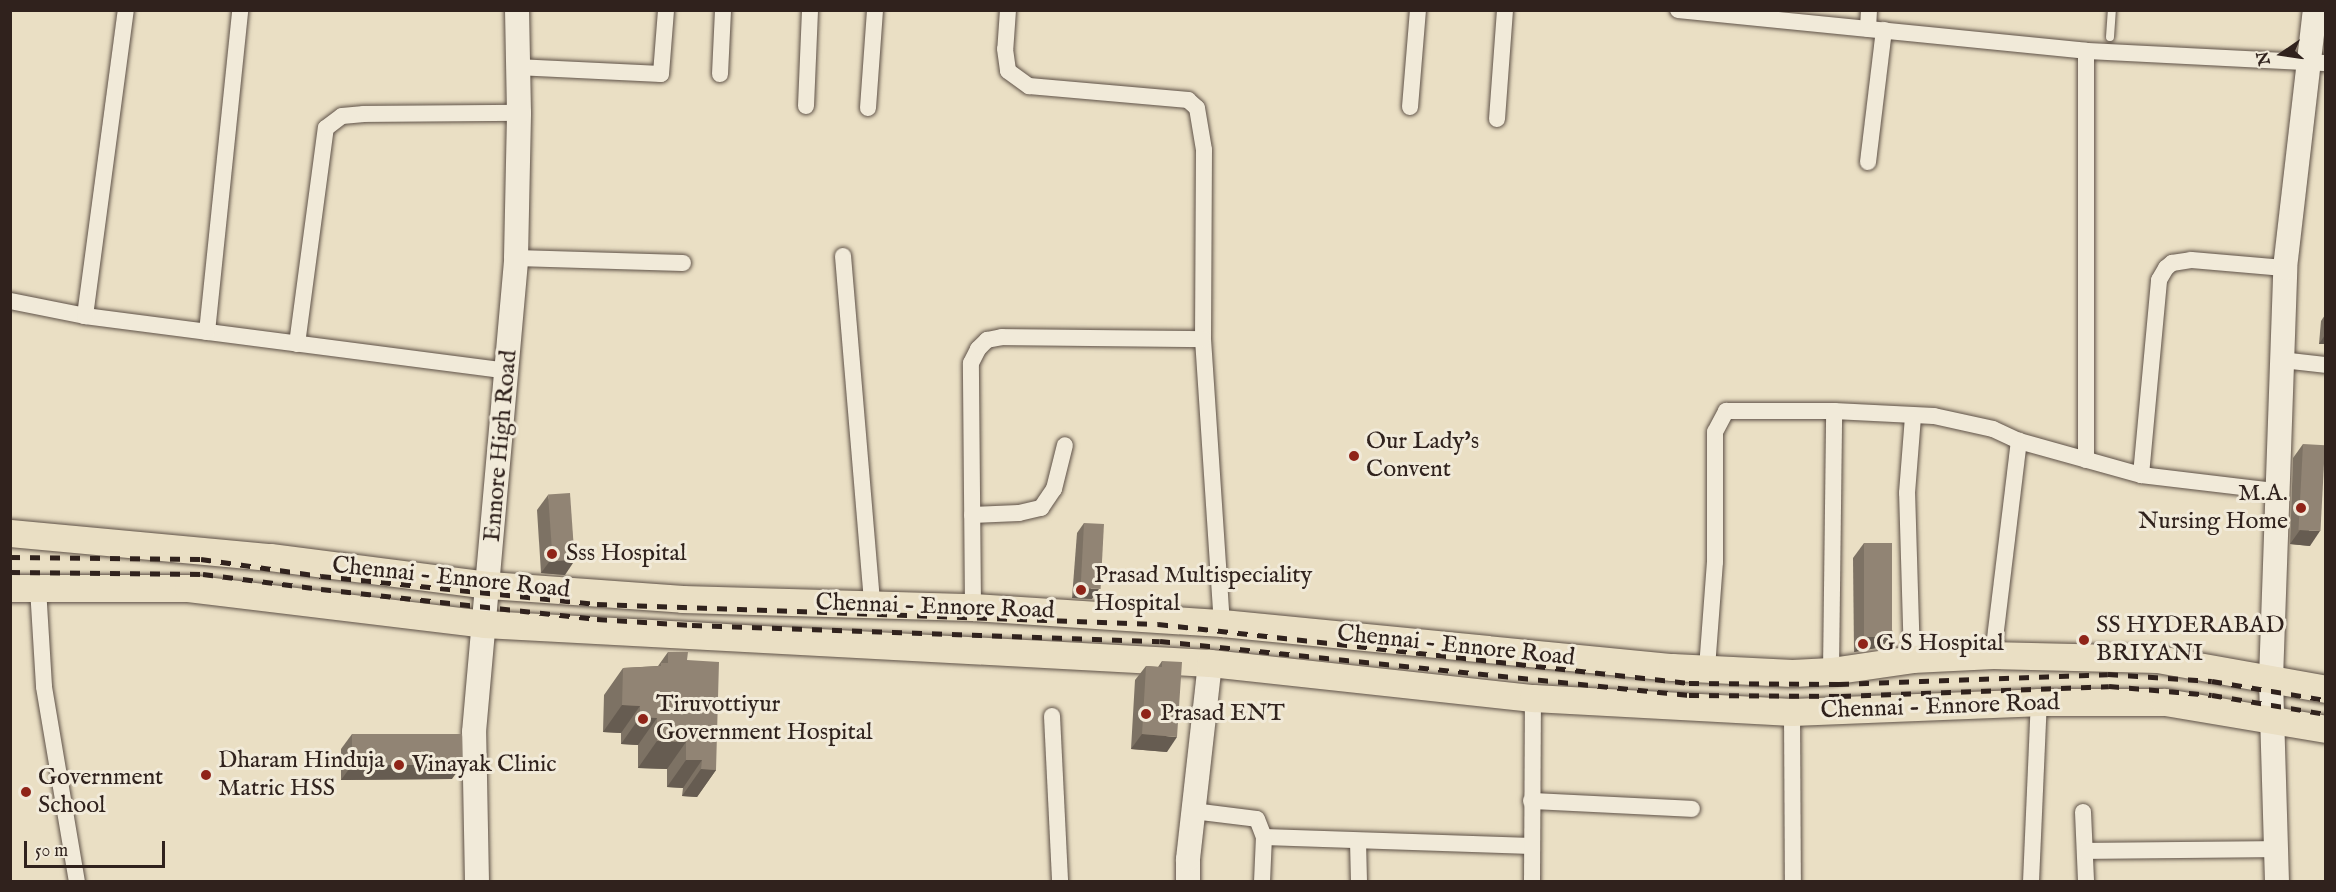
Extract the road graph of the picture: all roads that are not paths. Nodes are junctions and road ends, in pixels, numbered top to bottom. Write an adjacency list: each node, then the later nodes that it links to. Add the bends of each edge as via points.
1 (126, 10): 33 (street)
2 (240, 10): 34 (street)
3 (517, 10): 20 (street, Ennore High Road)
4 (666, 10): 20 (street, via 661,74)
5 (723, 10): 21 (street)
6 (810, 10): 22 (street)
7 (875, 10): 24 (street)
8 (1008, 10): 35 (street, via 1008,71 1029,86 1188,100 1197,108 1204,150)
9 (1418, 10): 23 (street)
10 (1506, 10): 26 (street)
11 (1677, 10): 15 (street)
12 (1869, 10): 16 (street)
13 (2112, 10): 17 (lane)
14 (2315, 10): 19 (street)
15 (1767, 15): 16 (street)
16 (1876, 30): 18 (street); 27 (street)
17 (2110, 37)
18 (2086, 51): 19 (street); 44 (street)
19 (2317, 62): 31 (street)
20 (516, 67): 25 (street, Ennore High Road)
21 (720, 74)
22 (806, 106)
23 (1410, 107)
24 (868, 108)
25 (519, 113): 29 (street, Ennore High Road); 36 (street, via 364,114 342,116 326,128)
26 (1497, 119)
27 (1868, 162)
28 (843, 256): 52 (street)
29 (516, 258): 30 (street); 39 (street, Ennore High Road)
30 (683, 263)
31 (2285, 268): 37 (street); 45 (street, via 2191,260 2166,268 2159,280)
32 (10, 301): 33 (street)
33 (85, 316): 34 (street)
34 (207, 332): 36 (street)
35 (1203, 339): 47 (street, via 987,340 971,363); 54 (street)
36 (297, 344): 39 (street)
37 (2282, 360): 38 (street); 46 (street)
38 (2325, 365)
39 (507, 371): 49 (street, Ennore High Road)
40 (1834, 411): 41 (street); 59 (street, via 1726,411 1715,432); 60 (street)
41 (1913, 416): 42 (street, via 1934,416 1993,429); 57 (street, via 1907,492)
42 (2019, 441): 44 (street); 56 (street)
43 (1065, 445): 47 (street, via 1054,489 1041,508)
44 (2086, 460): 45 (street)
45 (2141, 476): 46 (street)
46 (2276, 491): 61 (street)
47 (972, 515): 53 (street)
48 (10, 533): 49 (main road, Chennai - Ennore Road, via 270,556)
49 (489, 585): 52 (main road, Chennai - Ennore Road, via 682,599); 55 (street, Ennore High Road)
50 (10, 588): 51 (main road, Chennai - Ennore Road)
51 (38, 588): 55 (main road, Chennai - Ennore Road, via 188,588); 79 (street, via 44,687)
52 (872, 604): 53 (main road, Chennai - Ennore Road)
53 (973, 607): 54 (main road, Chennai - Ennore Road)
54 (1222, 623): 59 (main road, Chennai - Ennore Road)
55 (484, 624): 58 (main road, Chennai - Ennore Road); 80 (street, Ennore High Road, via 474,732)
56 (1993, 655): 57 (main road, Chennai - Ennore Road); 61 (main road, Chennai - Ennore Road, via 2158,659)
57 (1912, 659): 60 (main road, Chennai - Ennore Road)
58 (1210, 663): 63 (main road, Chennai - Ennore Road); 72 (street)
59 (1716, 669): 60 (main road, Chennai - Ennore Road); 65 (main road)
60 (1831, 671)
61 (2271, 679): 62 (main road, Chennai - Ennore Road); 68 (street)
62 (2325, 689)
63 (1533, 698): 65 (main road, Chennai - Ennore Road); 70 (street)
64 (2038, 702): 66 (main road, Chennai - Ennore Road); 68 (main road, Chennai - Ennore Road, via 2165,702); 87 (street)
65 (1723, 708): 66 (main road, Chennai - Ennore Road)
66 (1792, 712): 86 (street)
67 (1052, 716): 81 (street)
68 (2273, 719): 69 (main road, Chennai - Ennore Road); 77 (street)
69 (2325, 729)
70 (1531, 801): 71 (street); 76 (street)
71 (1692, 809)
72 (1193, 811): 74 (street, via 1257,819); 82 (street)
73 (2083, 812): 78 (street)
74 (1264, 837): 75 (street); 83 (street)
75 (1358, 841): 76 (street); 84 (street)
76 (1532, 846): 85 (street)
77 (2277, 849): 78 (street); 89 (street)
78 (2085, 851): 88 (street)
79 (77, 882)
80 (477, 882)
81 (1060, 882)
82 (1188, 882)
83 (1262, 882)
84 (1359, 882)
85 (1532, 882)
86 (1793, 882)
87 (2031, 882)
88 (2086, 882)
89 (2277, 882)

